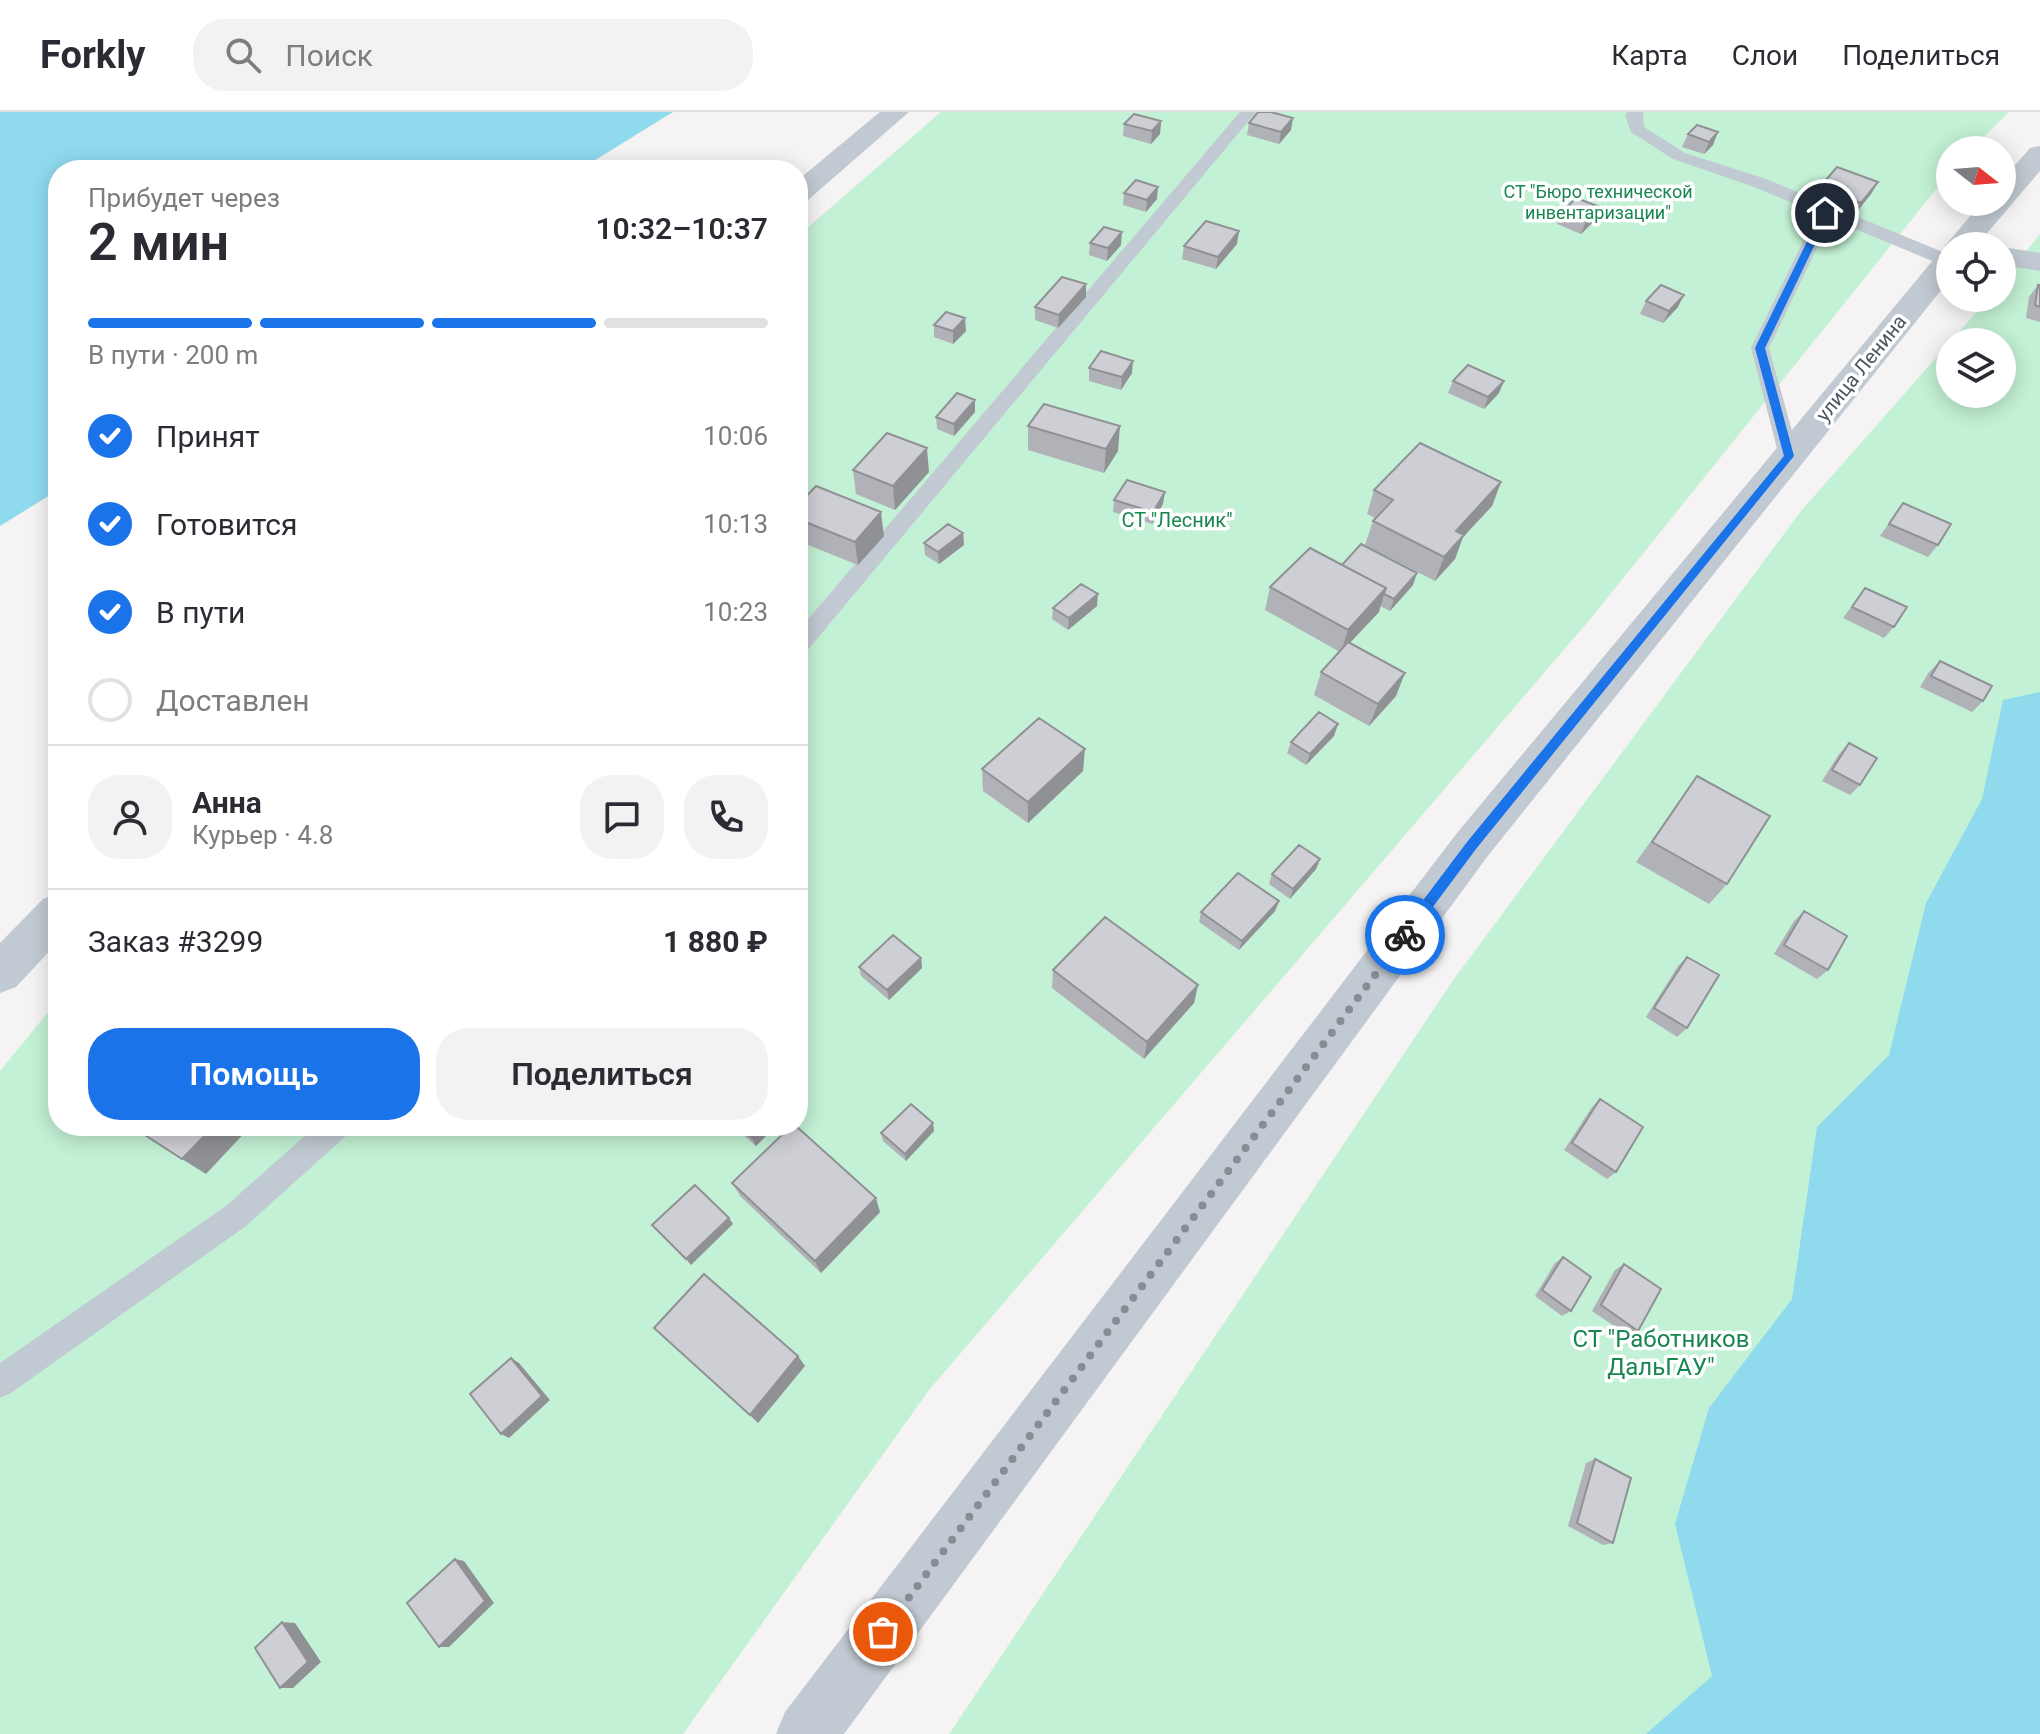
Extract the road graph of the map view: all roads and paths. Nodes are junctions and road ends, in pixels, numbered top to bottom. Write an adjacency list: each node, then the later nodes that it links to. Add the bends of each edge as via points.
1 (896, 112): 6 (street)
2 (1248, 112): 15 (lane)
3 (1635, 112): 7 (lane, via 1637,129 1679,156 1760,183)
4 (2040, 154): 5 (street)
5 (2016, 181)
6 (808, 186)
7 (1825, 213): 10 (lane); 14 (lane, via 1760,348)
8 (1986, 216): 9 (street, улица Ленина)
9 (1973, 232)
10 (1936, 249)
11 (2016, 258): 12 (street)
12 (2040, 262)
13 (1936, 276): 14 (street, улица Ленина)
14 (1789, 456): 20 (street, улица Ленина, via 1472,845)
15 (808, 634)
16 (48, 923): 17 (street)
17 (0, 973)
18 (326, 1136): 19 (lane, via 236,1216)
19 (0, 1382)
20 (807, 1734)

